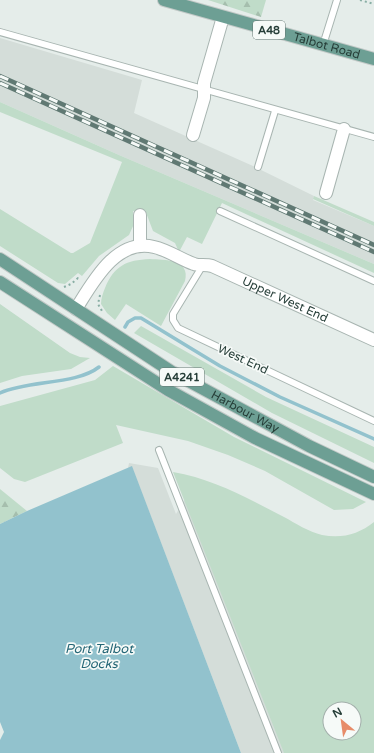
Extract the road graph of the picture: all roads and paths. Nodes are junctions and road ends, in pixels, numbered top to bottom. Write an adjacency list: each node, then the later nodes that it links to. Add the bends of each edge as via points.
1 (164, 0): 5 (main road, Talbot Road / A48)
2 (337, 0): 7 (lane)
3 (360, 0): 4 (path)
4 (374, 4)
5 (223, 17): 7 (main road, Talbot Road / A48); 9 (street)
6 (0, 32): 9 (lane)
7 (323, 45): 8 (main road, Talbot Road / A48)
8 (374, 59)
9 (204, 91): 10 (lane); 12 (street)
10 (275, 111): 11 (lane); 14 (lane)
11 (344, 129): 13 (lane); 15 (street)
12 (192, 135)
13 (374, 137)
14 (258, 167)
15 (326, 193)
16 (220, 211): 21 (lane)
17 (140, 215): 18 (street)
18 (140, 246): 20 (street, Upper West End, via 157,247); 23 (street, via 129,249 107,263)
19 (0, 259): 23 (main road, Harbour Way / A4241)
20 (199, 264): 24 (street, Upper West End, via 212,266); 25 (lane, West End, via 173,314 173,320 178,328)
21 (374, 281)
22 (0, 282): 28 (main road, Harbour Way / A4241, via 168,390 255,438)
23 (76, 309): 27 (main road, Harbour Way / A4241, via 172,372 309,446)
24 (374, 340)
25 (374, 421)
26 (159, 450): 29 (lane)
27 (374, 477)
28 (374, 494)
29 (278, 753)

